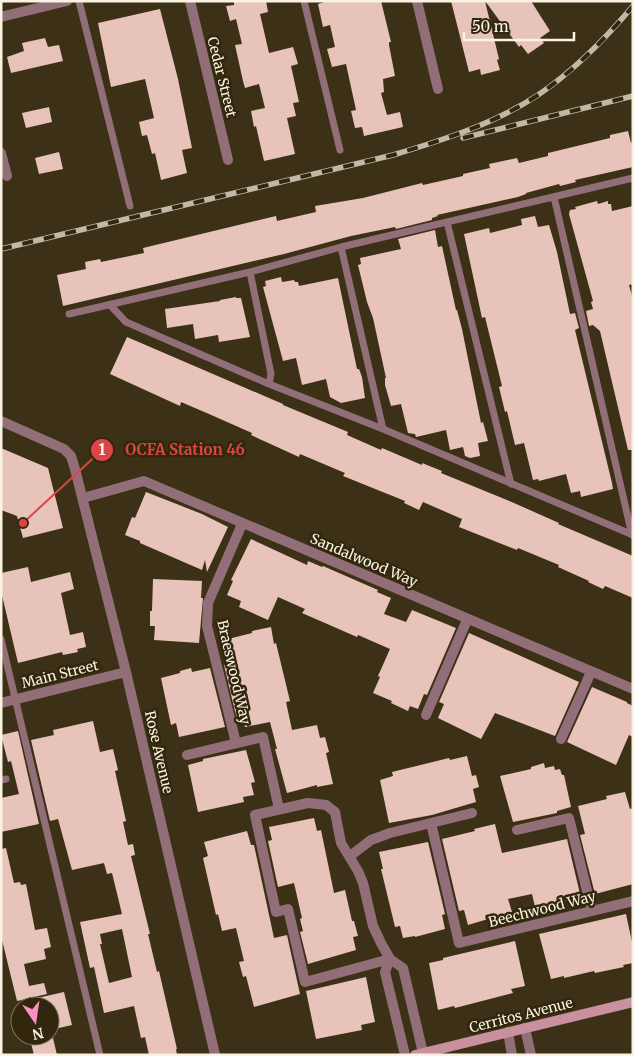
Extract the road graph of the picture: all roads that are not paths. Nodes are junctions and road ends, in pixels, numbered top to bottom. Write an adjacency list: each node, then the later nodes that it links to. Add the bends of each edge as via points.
1 (67, 1): 6 (street)
2 (80, 1): 14 (lane)
3 (190, 1): 10 (street, Cedar Street)
4 (304, 1): 8 (lane)
5 (417, 1): 7 (street)
6 (1, 17)
7 (438, 89)
8 (340, 150)
9 (1, 153): 11 (street)
10 (228, 160)
11 (7, 176)
12 (633, 178): 13 (lane)
13 (554, 197): 15 (lane); 26 (lane)
14 (130, 206)
15 (447, 222): 16 (lane); 23 (lane)
16 (341, 247): 17 (lane); 22 (lane)
17 (250, 272): 18 (lane); 20 (lane, via 271,374)
18 (110, 305): 19 (lane); 20 (lane, via 126,322)
19 (69, 314)
20 (268, 384): 22 (lane)
21 (1, 421): 24 (street, Rose Avenue, via 64,449 71,456)
22 (383, 429): 23 (lane)
23 (511, 484): 26 (lane)
24 (83, 498): 25 (street, Sandalwood Way, via 144,481); 29 (street, Rose Avenue)
25 (242, 524): 27 (street, Sandalwood Way); 36 (street, Braeswood Way, via 208,603 207,626)
26 (632, 535)
27 (467, 620): 30 (street, Sandalwood Way); 34 (street)
28 (1, 639): 32 (lane)
29 (126, 672): 32 (street, Main Street); 51 (street, Rose Avenue)
30 (591, 672): 31 (street, Sandalwood Way); 35 (street)
31 (633, 689)
32 (15, 699): 33 (street, Main Street); 50 (lane)
33 (1, 703)
34 (426, 715)
35 (561, 739)
36 (236, 744): 37 (street); 38 (street, Braeswood Way, via 264,737)
37 (187, 755)
38 (279, 809): 42 (street, via 308,803 326,805 335,812 341,843); 45 (street, via 255,815 276,912 288,909 304,982)
39 (472, 813): 40 (street)
40 (431, 823): 42 (street, via 371,840); 44 (street, Beechwood Way, via 459,943)
41 (518, 830): 44 (street, via 569,818)
42 (350, 856): 45 (street, via 363,883 373,926)
43 (633, 901): 44 (street, Beechwood Way)
44 (592, 911)
45 (390, 959): 49 (street, via 403,968); 52 (street, via 385,972)
46 (633, 1002): 47 (main road, Cerritos Avenue)
47 (525, 1028): 48 (main road, Cerritos Avenue); 54 (street)
48 (508, 1032): 49 (main road, Cerritos Avenue); 53 (street)
49 (419, 1054)
50 (100, 1055)
51 (215, 1055)
52 (404, 1055)
53 (512, 1055)
54 (531, 1055)

